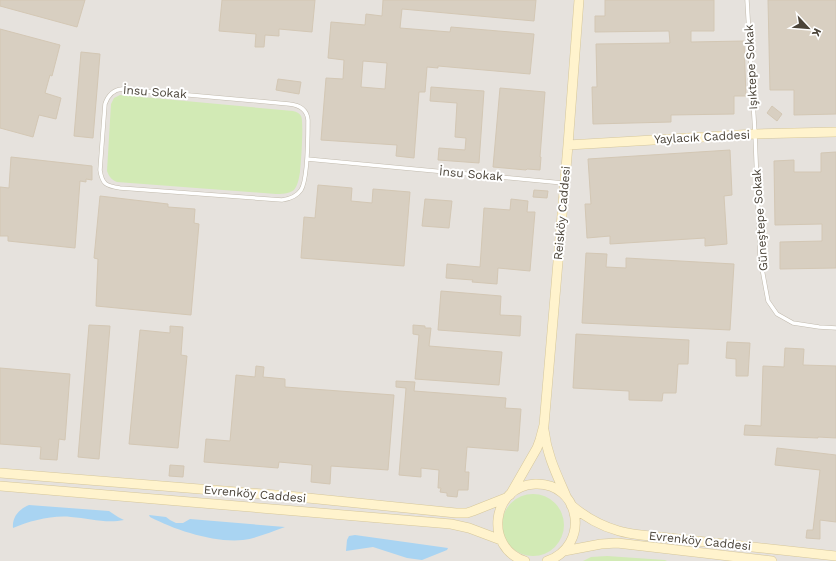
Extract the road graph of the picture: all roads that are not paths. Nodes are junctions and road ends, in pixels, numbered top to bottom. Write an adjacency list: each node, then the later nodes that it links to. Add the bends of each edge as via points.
1 (579, 0): 5 (main road, Reisköy Caddesi)
2 (747, 0): 4 (lane, Işıktepe Sokak)
3 (836, 132): 4 (main road, Yaylacık Caddesi)
4 (755, 134): 5 (main road, Yaylacık Caddesi); 8 (lane, Güneştepe Sokak, via 760,258 768,301 777,314 793,322)
5 (568, 145): 7 (main road, Reisköy Caddesi)
6 (307, 160): 6 (lane, İnsu Sokak, via 308,116 298,106 126,89 113,92 105,104 100,170 104,183 110,186 282,200 292,197 301,189); 7 (lane, İnsu Sokak)
7 (565, 183): 9 (main road, Reisköy Caddesi)
8 (836, 328)
9 (544, 425): 12 (main road, Reisköy Caddesi, via 537,448); 13 (main road, Reisköy Caddesi, via 550,460)
10 (0, 473): 12 (main road, Evrenköy Caddesi, via 451,513 473,512)
11 (0, 486): 14 (main road, Evrenköy Caddesi, via 451,524 469,528)
12 (508, 497): 13 (main road, Evrenköy Caddesi, via 524,486 536,484 554,488); 14 (main road, Reisköy Caddesi, via 501,506 498,517 498,529)
13 (569, 503): 15 (main road, Reisköy Caddesi, via 575,517 575,529 572,541); 16 (main road, Evrenköy Caddesi, via 582,514 602,524 641,535)
14 (503, 543): 17 (main road, Reisköy Caddesi); 18 (main road, Evrenköy Caddesi, via 513,555)
15 (560, 556): 19 (main road, Evrenköy Caddesi); 20 (main road, Evrenköy Caddesi, via 601,544 617,543)
16 (836, 556)
17 (508, 561)
18 (526, 561)
19 (547, 561)
20 (772, 561)

